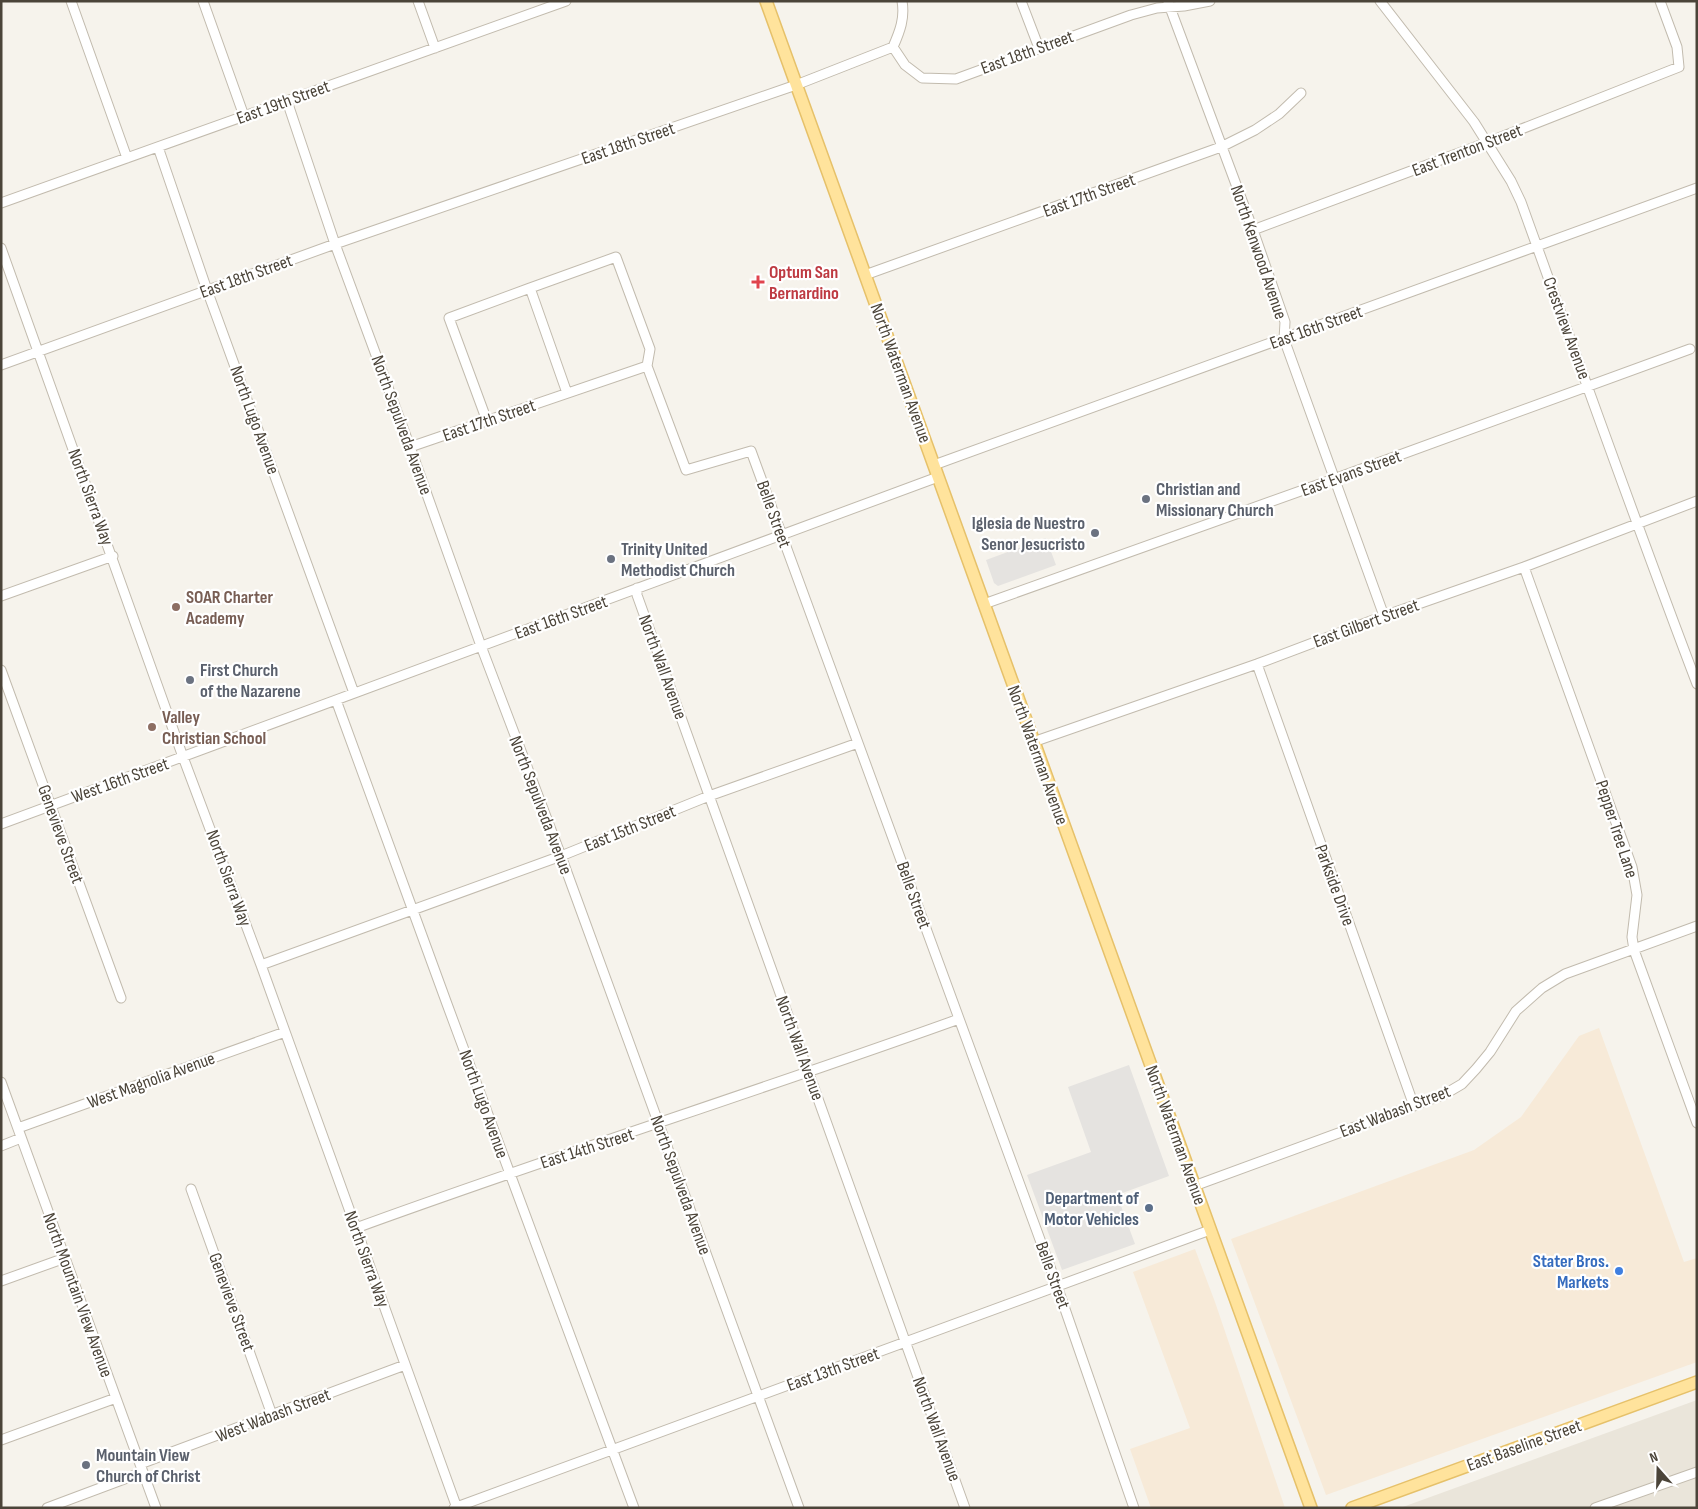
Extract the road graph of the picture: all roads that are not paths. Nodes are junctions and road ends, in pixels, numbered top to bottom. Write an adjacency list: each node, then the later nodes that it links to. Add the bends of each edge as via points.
1 (71, 1): 22 (street)
2 (203, 1): 18 (street)
3 (418, 1): 13 (street)
4 (566, 1): 13 (street, East 19th Street)
5 (766, 1): 15 (main road, North Waterman Avenue)
6 (902, 1): 12 (street, via 904,13)
7 (1021, 1): 14 (street)
8 (1210, 1): 11 (street, East 18th Street, via 1184,6)
9 (1380, 1): 19 (street, Crestview Avenue, via 1474,122)
10 (1660, 1): 19 (street, East Trenton Street, via 1677,47 1679,67)
11 (1169, 4): 14 (street, East 18th Street); 21 (street, North Kenwood Avenue)
12 (894, 47): 14 (street, East 18th Street, via 905,65 922,78 956,79); 15 (street, East 18th Street)
13 (435, 48): 17 (street, East 19th Street)
14 (1039, 48)
15 (796, 85): 26 (street, East 18th Street); 29 (main road, North Waterman Avenue)
16 (1301, 93): 21 (street, East 17th Street, via 1255,130)
17 (287, 101): 18 (street, East 19th Street); 26 (street, North Sepulveda Avenue)
18 (244, 116): 20 (street, East 19th Street)
19 (1486, 143): 25 (street, East Trenton Street); 27 (street, Crestview Avenue, via 1511,181)
20 (158, 147): 22 (street, East 19th Street); 31 (street, North Lugo Avenue)
21 (1221, 147): 25 (street, North Kenwood Avenue); 29 (street, East 17th Street)
22 (127, 158): 24 (street, East 19th Street)
23 (1697, 188): 27 (street, East 16th Street)
24 (1, 203)
25 (1253, 230): 32 (street, North Kenwood Avenue, via 1285,322)
26 (335, 244): 31 (street, East 18th Street); 40 (street, North Sepulveda Avenue)
27 (1537, 246): 32 (street, East 16th Street); 37 (street, Crestview Avenue)
28 (1, 248): 34 (street, North Sierra Way)
29 (865, 275): 41 (main road, North Waterman Avenue)
30 (530, 288): 36 (street, via 616,257 650,350); 38 (street); 39 (street, via 449,318)
31 (207, 290): 34 (street, East 18th Street); 57 (street, North Lugo Avenue)
32 (1284, 339): 41 (street, East 16th Street); 43 (street, North Kenwood Avenue)
33 (1690, 349): 37 (street, East Evans Street)
34 (38, 351): 35 (street, East 18th Street); 47 (street, North Sierra Way)
35 (1, 365)
36 (647, 366): 38 (street, East 17th Street); 46 (street, Belle Street, via 686,470 751,451)
37 (1588, 386): 43 (street, East Evans Street); 45 (street, Crestview Avenue)
38 (567, 393): 39 (street, East 17th Street)
39 (487, 421): 40 (street, East 17th Street)
40 (410, 447): 53 (street, North Sepulveda Avenue)
41 (934, 465): 42 (main road, North Waterman Avenue)
42 (938, 476): 46 (street, East 16th Street); 51 (main road, North Waterman Avenue)
43 (1334, 479): 51 (street, East Evans Street); 52 (street, North Kenwood Avenue)
44 (1697, 501): 45 (street, East Gilbert Street)
45 (1636, 523): 48 (street, East Gilbert Street); 56 (street, Crestview Avenue)
46 (782, 535): 49 (street, East 16th Street); 60 (street, Belle Street)
47 (113, 556): 50 (street); 61 (street, North Sierra Way)
48 (1524, 567): 52 (street, East Gilbert Street); 68 (street, Pepper Tree Lane, via 1632,867 1637,895 1632,938)
49 (637, 588): 53 (street, East 16th Street); 62 (street, North Wall Avenue)
50 (1, 596)
51 (984, 604): 59 (main road, North Waterman Avenue)
52 (1384, 616): 54 (street, East Gilbert Street)
53 (481, 646): 57 (street, East 16th Street); 65 (street, North Sepulveda Avenue)
54 (1257, 664): 59 (street, East Gilbert Street); 75 (street, Parkside Drive)
55 (1, 670): 63 (street, Genevieve Street)
56 (1697, 684)
57 (354, 693): 58 (street, East 16th Street)
58 (336, 700): 61 (street, East 16th Street); 66 (street, North Lugo Avenue)
59 (1034, 742): 82 (main road, North Waterman Avenue)
60 (858, 743): 62 (street, East 15th Street); 71 (street, Belle Street)
61 (183, 757): 63 (street, West 16th Street); 69 (street, North Sierra Way)
62 (709, 796): 65 (street, East 15th Street); 73 (street, North Wall Avenue)
63 (51, 806): 64 (street, West 16th Street); 70 (street, Genevieve Street)
64 (1, 824)
65 (561, 856): 66 (street, East 15th Street); 77 (street, North Sepulveda Avenue)
66 (412, 910): 69 (street, East 15th Street); 81 (street, North Lugo Avenue)
67 (1697, 926): 68 (street, East Wabash Street)
68 (1634, 950): 75 (street, East Wabash Street, via 1566,974 1542,988 1516,1011 1490,1052 1462,1084); 76 (street, Pepper Tree Lane)
69 (261, 965): 72 (street, North Sierra Way)
70 (120, 998)
71 (959, 1019): 73 (street, East 14th Street); 88 (street, Belle Street)
72 (285, 1032): 78 (street, West Magnolia Avenue); 84 (street, North Sierra Way)
73 (808, 1073): 77 (street, East 14th Street); 89 (street, North Wall Avenue)
74 (1, 1082): 78 (street, North Mountain View Avenue)
75 (1414, 1106): 82 (street, East Wabash Street)
76 (1697, 1123)
77 (658, 1124): 81 (street, East 14th Street); 92 (street, North Sepulveda Avenue)
78 (18, 1128): 79 (street, North Mountain View Avenue)
79 (22, 1138): 80 (street); 86 (street, North Mountain View Avenue)
80 (1, 1146)
81 (509, 1174): 84 (street, East 14th Street); 96 (street, North Lugo Avenue)
82 (1194, 1186): 85 (main road, North Waterman Avenue)
83 (192, 1189): 94 (street, Genevieve Street)
84 (356, 1228): 90 (street, North Sierra Way)
85 (1210, 1230): 88 (street, East 13th Street); 106 (main road, North Waterman Avenue)
86 (65, 1258): 87 (street); 93 (street, North Mountain View Avenue)
87 (1, 1281)
88 (1057, 1286): 89 (street, East 13th Street); 105 (street, Belle Street)
89 (906, 1342): 92 (street, East 13th Street); 104 (street, North Wall Avenue)
90 (405, 1364): 94 (street, West Wabash Street); 99 (street, North Sierra Way)
91 (1697, 1382): 107 (main road, East Baseline Street)
92 (758, 1396): 96 (street, East 13th Street); 103 (street, North Sepulveda Avenue)
93 (116, 1398): 95 (street); 97 (street, North Mountain View Avenue)
94 (272, 1415): 97 (street, West Wabash Street)
95 (1, 1440)
96 (612, 1450): 99 (street, East 13th Street); 102 (street, North Lugo Avenue)
97 (141, 1468): 100 (street, West Wabash Street); 101 (street, North Mountain View Avenue)
98 (1697, 1472): 108 (street)
99 (456, 1507)
100 (47, 1508)
101 (156, 1508)
102 (634, 1508)
103 (799, 1508)
104 (965, 1508)
105 (1134, 1508)
106 (1311, 1508)
107 (1352, 1508)
108 (1595, 1508)

